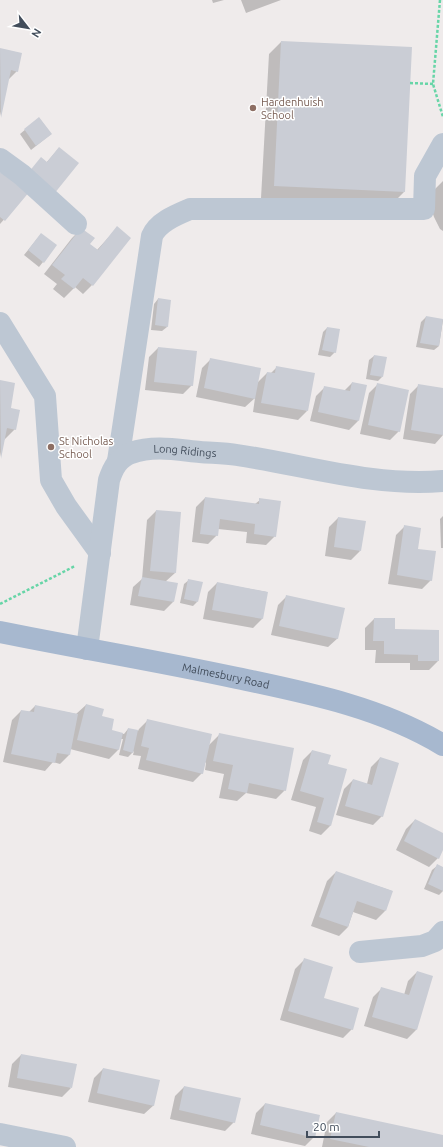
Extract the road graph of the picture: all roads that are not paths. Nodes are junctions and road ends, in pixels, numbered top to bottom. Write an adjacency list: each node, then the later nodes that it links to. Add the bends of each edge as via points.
1 (443, 144): 5 (street, via 425,176 424,208 190,209 161,224 152,236)
2 (0, 159): 3 (street, via 22,175)
3 (76, 224)
4 (0, 324): 7 (street, via 46,396 51,480 66,506)
5 (118, 461): 6 (street, Long Ridings, via 132,453 161,448 236,455 371,479 410,482); 7 (street, via 108,484)
6 (443, 480)
7 (100, 553): 9 (street)
8 (0, 632): 9 (main road, Malmesbury Road)
9 (86, 649): 10 (main road, Malmesbury Road, via 310,693 374,712)
10 (443, 745)
11 (443, 932): 12 (street, via 435,941 422,946)
12 (360, 952)
13 (0, 1134): 14 (street)
14 (65, 1147)

